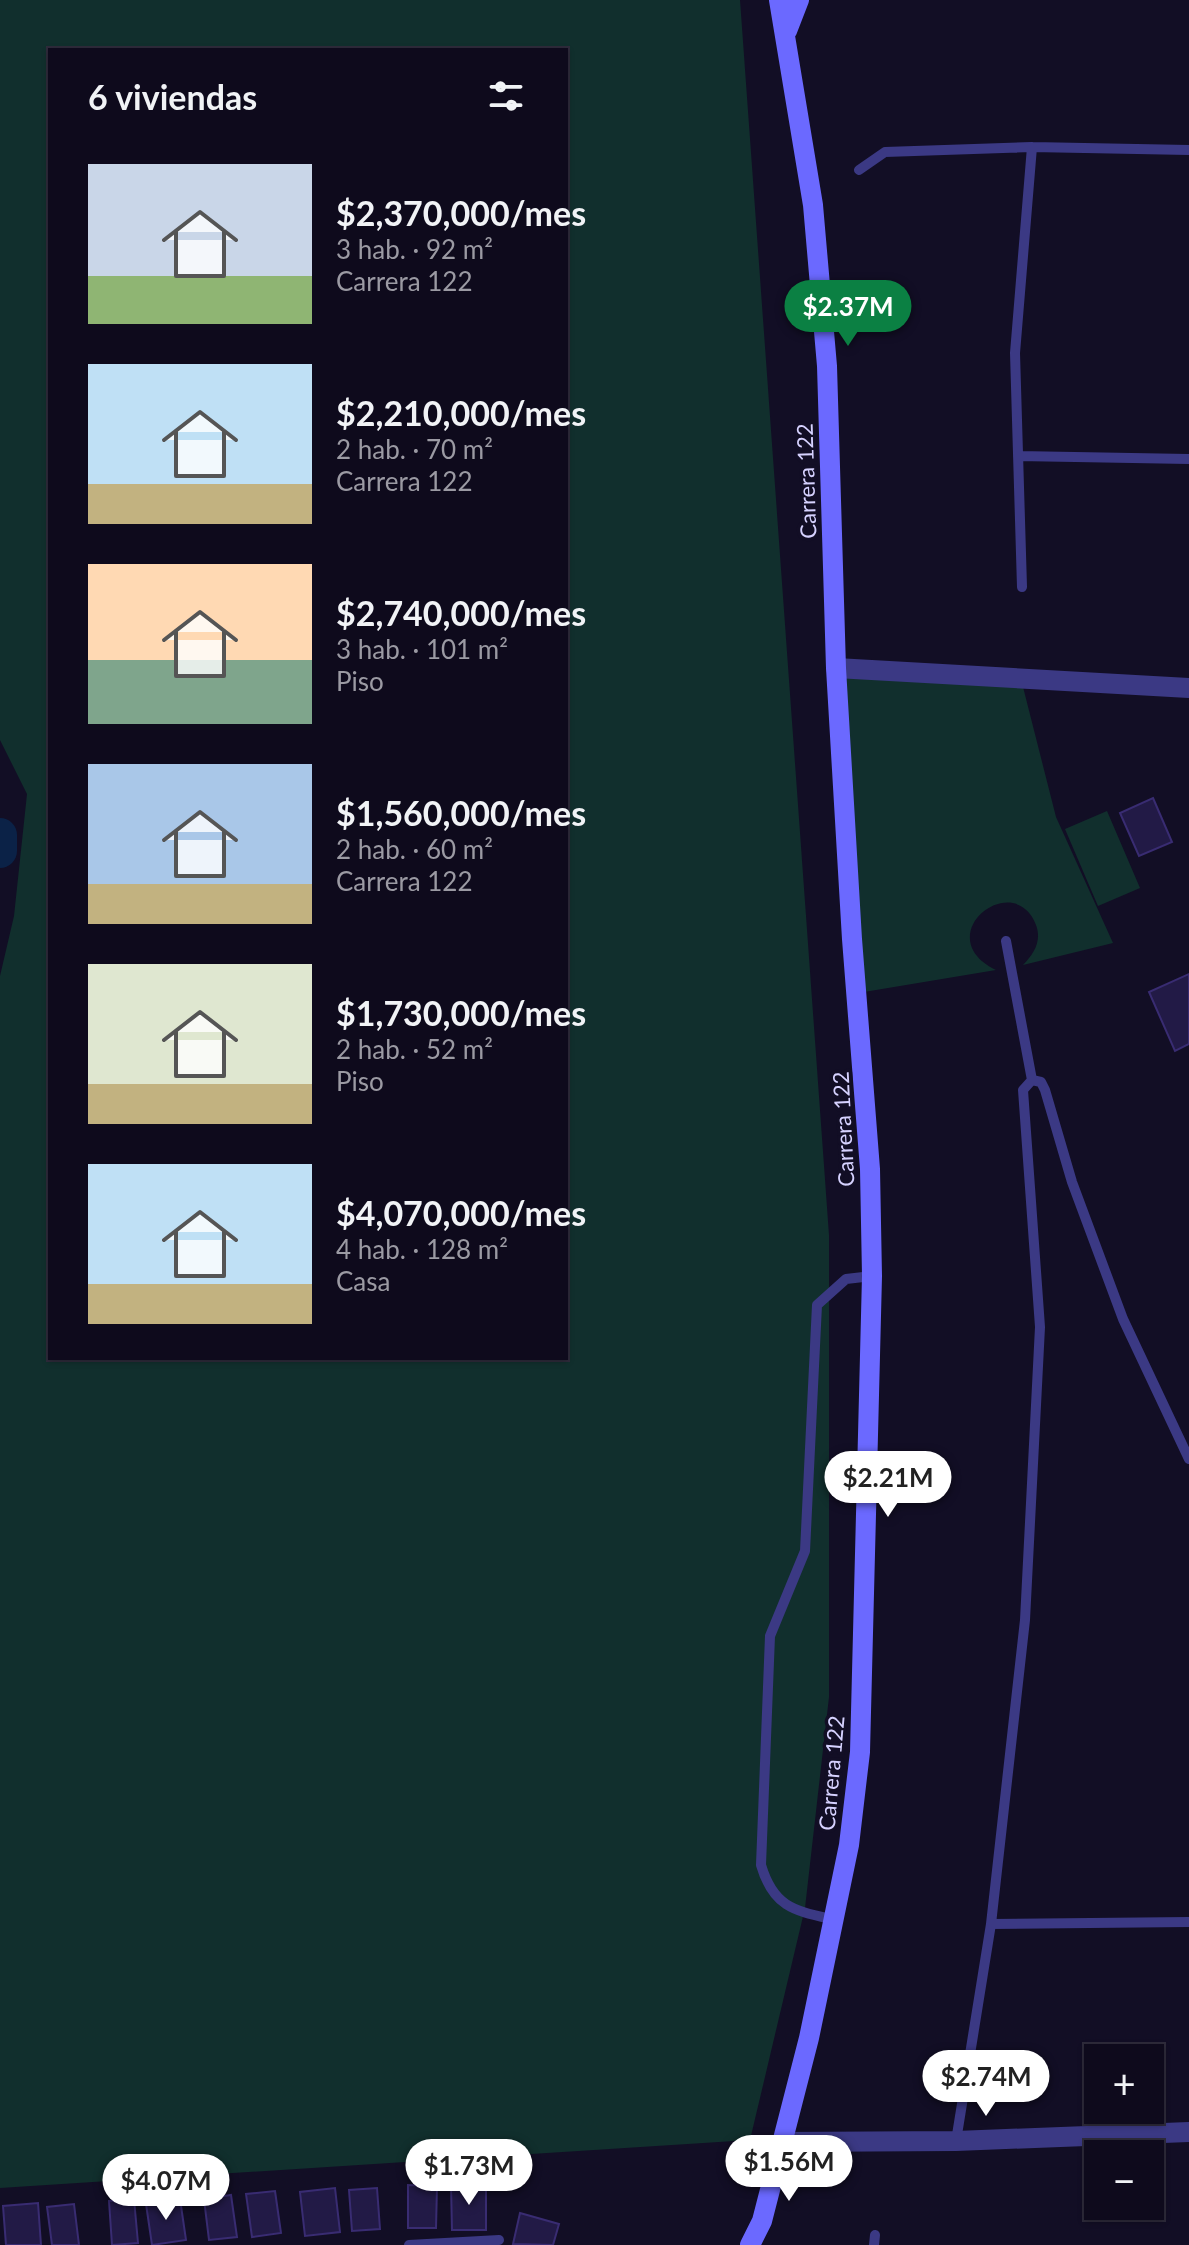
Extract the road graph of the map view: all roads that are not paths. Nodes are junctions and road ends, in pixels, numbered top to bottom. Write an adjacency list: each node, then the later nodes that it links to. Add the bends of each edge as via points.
1 (779, 0): 3 (street, Carrera 122)
2 (799, 0): 3 (street)
3 (785, 35): 10 (street, Carrera 122, via 813,205 827,366)
4 (1032, 147): 5 (lane); 6 (lane, via 885,152); 7 (lane, via 1015,353)
5 (1189, 150)
6 (859, 170)
7 (1018, 456): 8 (lane); 9 (lane)
8 (1189, 459)
9 (1022, 587)
10 (836, 668): 11 (street); 14 (street, Carrera 122, via 870,1169)
11 (1189, 688)
12 (1006, 941): 13 (lane)
13 (1032, 1080): 15 (lane, via 1045,1090 1072,1182 1123,1319); 18 (lane, via 1023,1090 1040,1327 1025,1620)
14 (872, 1276): 16 (street, Carrera 122, via 860,1752); 16 (lane, via 846,1279 817,1305 805,1551 770,1636 761,1865 775,1897 791,1909)
15 (1189, 1459)
16 (836, 1920): 21 (street, Carrera 122)
17 (1189, 1922): 18 (lane)
18 (991, 1924): 20 (lane)
19 (1189, 2132): 20 (street)
20 (956, 2141): 21 (street)
21 (783, 2142): 24 (street, Carrera 122, via 762,2221)
22 (499, 2240): 23 (lane)
23 (409, 2245)
24 (750, 2245)

